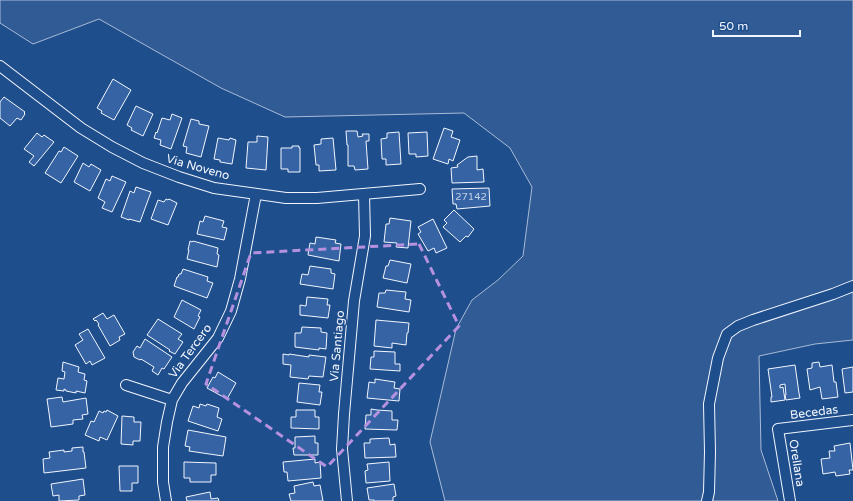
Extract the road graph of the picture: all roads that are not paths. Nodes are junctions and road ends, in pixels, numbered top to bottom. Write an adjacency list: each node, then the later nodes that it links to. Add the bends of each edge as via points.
1 (0, 66): 3 (street, Via Noveno, via 81,128 143,163 214,188)
2 (420, 189): 4 (street, Via Noveno)
3 (256, 194): 4 (street, Via Noveno, via 286,198); 7 (street, Via Tercero, via 240,279 230,311 218,338 182,383)
4 (364, 194): 11 (street, Via Santiago, via 365,236 354,300 343,421 342,448)
5 (853, 286): 12 (street, via 753,320 727,334 718,358 709,404)
6 (126, 385): 7 (street)
7 (172, 400): 10 (street, Via Tercero, via 163,447)
8 (853, 420): 9 (street, Becedas)
9 (778, 429): 13 (street, Orellana)
10 (166, 501)
11 (347, 501)
12 (707, 501)
13 (790, 501)

